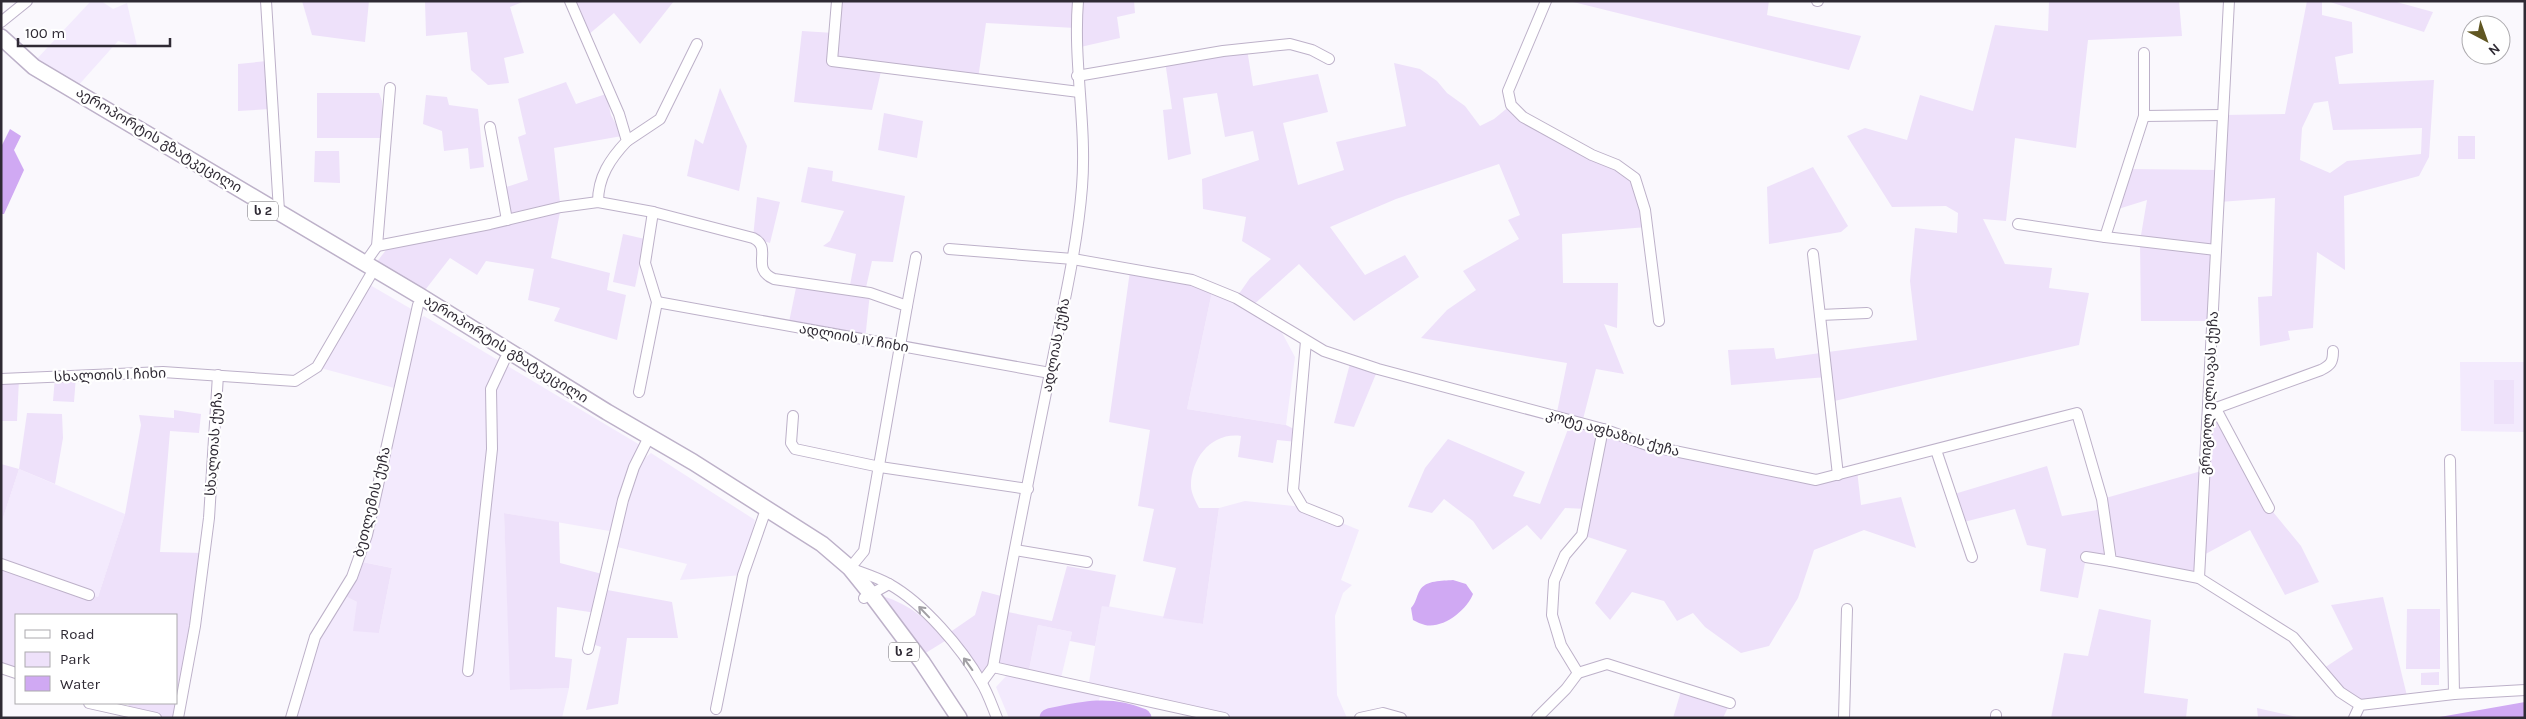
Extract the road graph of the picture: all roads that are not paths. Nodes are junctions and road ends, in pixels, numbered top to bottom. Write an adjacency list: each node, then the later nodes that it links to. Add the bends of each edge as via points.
1 (27, 1): 8 (street)
2 (266, 1): 22 (street)
3 (570, 1): 20 (street, via 619,114)
4 (837, 1): 16 (street, via 832,61)
5 (1078, 1): 14 (street, ადლიას ქუჩა)
6 (1546, 1): 39 (street, via 1508,91 1511,105 1523,117 1617,165 1635,178 1645,210)
7 (2230, 1): 17 (street, გრიგოლ ელიავას ქუჩა)
8 (1, 22)
9 (1, 37): 22 (highway, აეროპორტის გზატკეცილი / ს 2, via 34,67)
10 (697, 44): 20 (street, via 660,119)
11 (1, 48): 33 (highway, აეროპორტის გზატკეცილი / ს 2, via 29,73)
12 (2144, 53): 18 (street)
13 (1329, 59): 14 (street, via 1290,44 1223,51)
14 (1077, 76): 16 (street, ადლიას ქუჩა)
15 (390, 88): 27 (street)
16 (1079, 92): 32 (street, ადლიას ქუჩა, via 1082,186)
17 (2223, 115): 18 (street); 29 (street, გრიგოლ ელიავას ქუჩა)
18 (2144, 116): 26 (street)
19 (490, 127): 24 (street)
20 (627, 141): 21 (street, via 614,154 604,172 598,187)
21 (598, 202): 23 (street); 24 (street)
22 (279, 211): 33 (highway, აეროპორტის გზატკეცილი / ს 2)
23 (653, 212): 34 (street, via 645,262); 36 (street, via 759,241 763,251 763,271 774,279 870,293)
24 (507, 220): 27 (street)
25 (2018, 224): 26 (street)
26 (2105, 237): 29 (street)
27 (377, 246): 33 (street, სხალთას ქუჩა)
28 (949, 249): 32 (street, კოტე აფხაზის ქუჩა)
29 (2216, 250): 48 (street, გრიგოლ ელიავას ქუჩა)
30 (1813, 254): 38 (street)
31 (916, 257): 36 (street)
32 (1073, 259): 40 (street, კოტე აფხაზის ქუჩა, via 1192,280 1236,298); 44 (street, ადლიას ქუჩა)
33 (368, 270): 35 (highway, აეროპორტის გზატკეცილი / ს 2); 45 (street, სხალთას ქუჩა, via 317,367 295,382); 66 (highway, აეროპორტის გზატკეცილი / ს 2, via 750,497 822,544)
34 (658, 302): 41 (street, ადლიის IV ჩიხი); 47 (street)
35 (418, 305): 43 (highway, აეროპორტის გზატკეცილი / ს 2); 88 (street, ბეთლემის ქუჩა, via 367,534 352,577 315,637)
36 (907, 306): 41 (street)
37 (1867, 313): 38 (street)
38 (1820, 315): 55 (street)
39 (1658, 321)
40 (1306, 341): 50 (street, კოტე აფხაზის ქუჩა, via 1324,351 1378,369); 59 (street, via 1293,490 1303,507)
41 (901, 346): 44 (street, ადლიის IV ჩიხი); 54 (street)
42 (2333, 351): 48 (street, via 2330,365 2321,370)
43 (505, 359): 51 (highway, აეროპორტის გზატკეცილი / ს 2); 75 (street, via 491,388 492,449)
44 (1050, 373): 56 (street, ადლიას ქუჩა)
45 (218, 375): 46 (street, სხალთის I ჩიხი, via 163,372); 87 (street, სხალთას ქუჩა, via 209,518 195,626)
46 (1, 379)
47 (639, 392)
48 (2212, 410): 57 (street); 67 (street, გრიგოლ ელიავას ქუჩა)
49 (793, 416): 54 (street, via 791,443 795,449)
50 (1603, 429): 55 (street, კოტე აფხაზის ქუჩა, via 1650,446 1789,476 1816,480); 77 (street, via 1582,536 1565,555 1554,581 1552,615 1561,645)
51 (646, 443): 58 (highway, აეროპორტის გზატკეცილი / ს 2); 72 (street, via 622,500)
52 (1936, 450): 55 (street, კოტე აფხაზის ქუჩა); 61 (street); 64 (street, კოტე აფხაზის ქუჩა, via 2077,413 2102,499)
53 (2450, 460): 80 (street)
54 (880, 467): 56 (street); 66 (street, via 864,551)
55 (1838, 475)
56 (1028, 489): 60 (street, ადლიას ქუჩა)
57 (2269, 508)
58 (764, 515): 70 (highway, აეროპორტის გზატკეცილი / ს 2, via 817,551); 84 (street, via 743,575)
59 (1338, 521)
60 (1015, 550): 63 (street); 73 (street, ადლიას ქუჩა)
61 (1972, 557)
62 (2086, 557): 64 (street)
63 (1086, 562)
64 (2111, 562): 67 (street)
65 (1, 564): 69 (street)
66 (850, 568): 68 (street); 70 (highway, აეროპორტის გზატკეცილი / ს 2)
67 (2199, 578): 83 (street, via 2293,637 2340,692)
68 (889, 584): 70 (street); 78 (street, one-way to 68, via 946,634 917,605)
69 (90, 595)
70 (868, 596): 89 (highway, აეროპორტის გზატკეცილი / ს 2); 90 (highway, აეროპორტის გზატკეცილი / ს 2, via 922,662)
71 (1847, 610): 95 (street)
72 (588, 649)
73 (993, 667): 78 (street, ადლიას ქუჩა); 91 (street)
74 (1, 668): 76 (street)
75 (468, 671)
76 (15, 673)
77 (1578, 673): 82 (street, via 1607,664); 94 (street)
78 (982, 682): 85 (street)
79 (2525, 690): 80 (street)
80 (2454, 694): 83 (street)
81 (93, 704): 86 (street)
82 (1730, 704)
83 (2360, 705): 96 (street)
84 (716, 709)
85 (997, 717)
86 (156, 718)
87 (178, 718)
88 (290, 718)
89 (948, 718)
90 (959, 718)
91 (1224, 718)
92 (1360, 718): 93 (street, via 1383,713)
93 (1401, 718)
94 (1536, 718)
95 (1844, 718)
96 (2354, 718)

